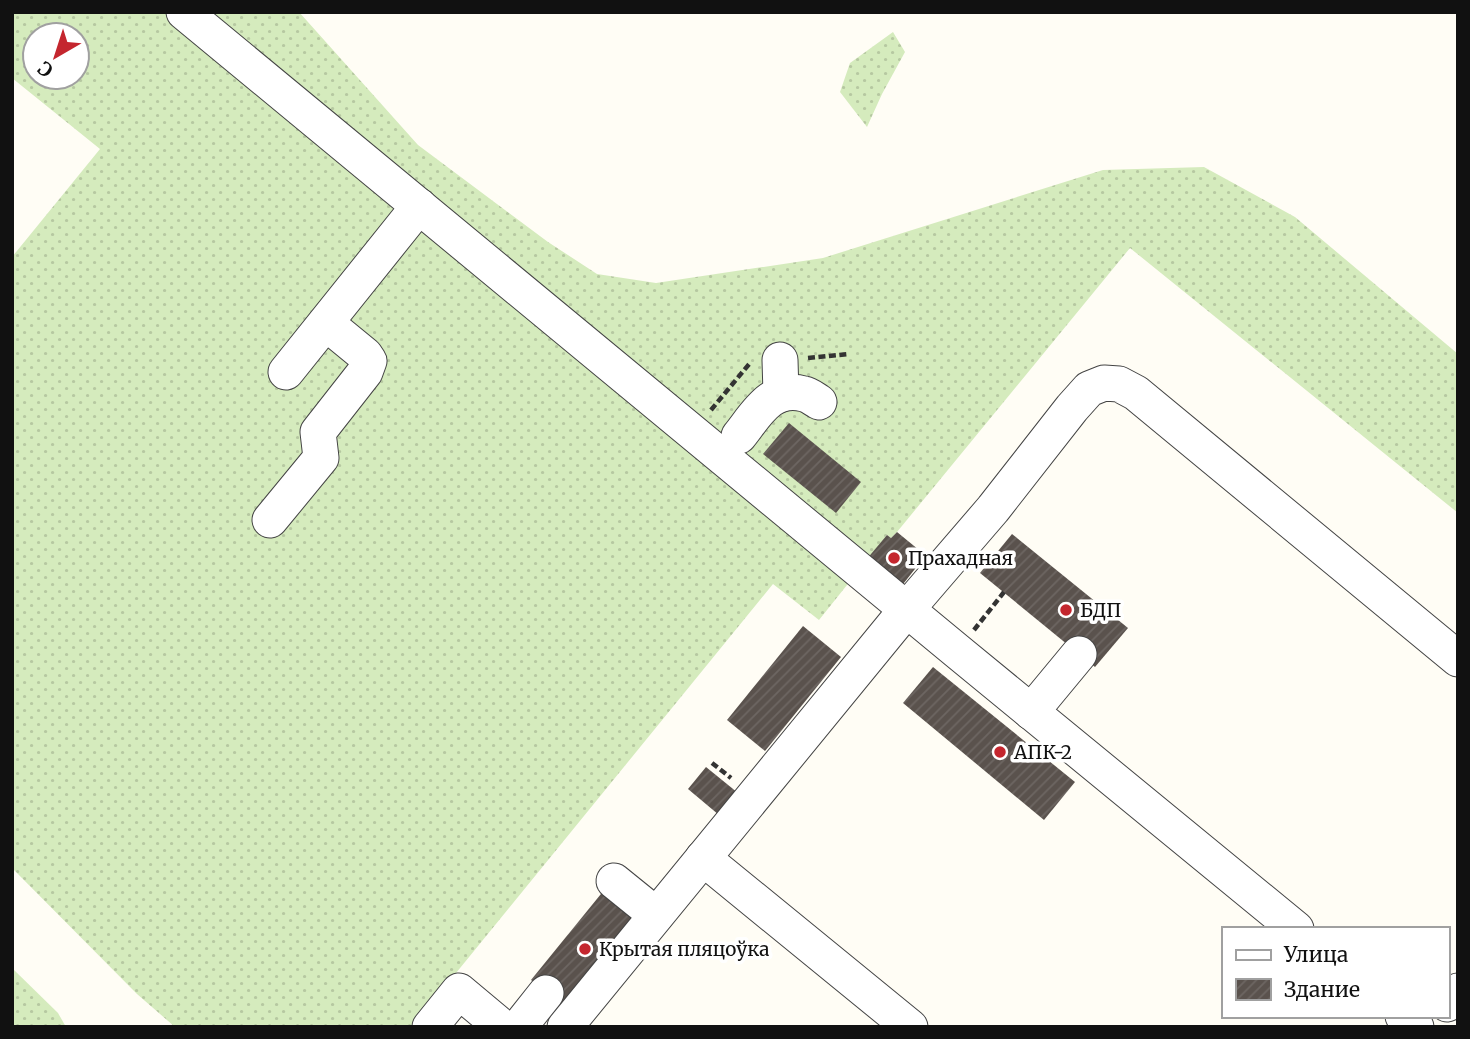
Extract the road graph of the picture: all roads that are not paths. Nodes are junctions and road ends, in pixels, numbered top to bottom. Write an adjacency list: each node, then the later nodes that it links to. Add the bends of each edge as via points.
1 (184, 12): 2 (street)
2 (419, 206): 3 (street); 8 (street)
3 (326, 323): 4 (street); 7 (street, via 365,355 368,367 318,432 321,458)
4 (286, 372)
5 (819, 402): 6 (street, via 781,377)
6 (739, 436)
7 (270, 520)
8 (907, 609): 10 (street, via 1089,389 1119,384 1136,393); 11 (street); 12 (street)
9 (1079, 654): 11 (street)
10 (1458, 659)
11 (1031, 712): 15 (street)
12 (703, 858): 14 (street); 21 (street)
13 (614, 881): 14 (street)
14 (656, 915): 20 (street)
15 (1294, 927)
16 (547, 993): 19 (street)
17 (430, 1027): 18 (street, via 459,991)
18 (502, 1027)
19 (519, 1027)
20 (565, 1027)
21 (910, 1027)

